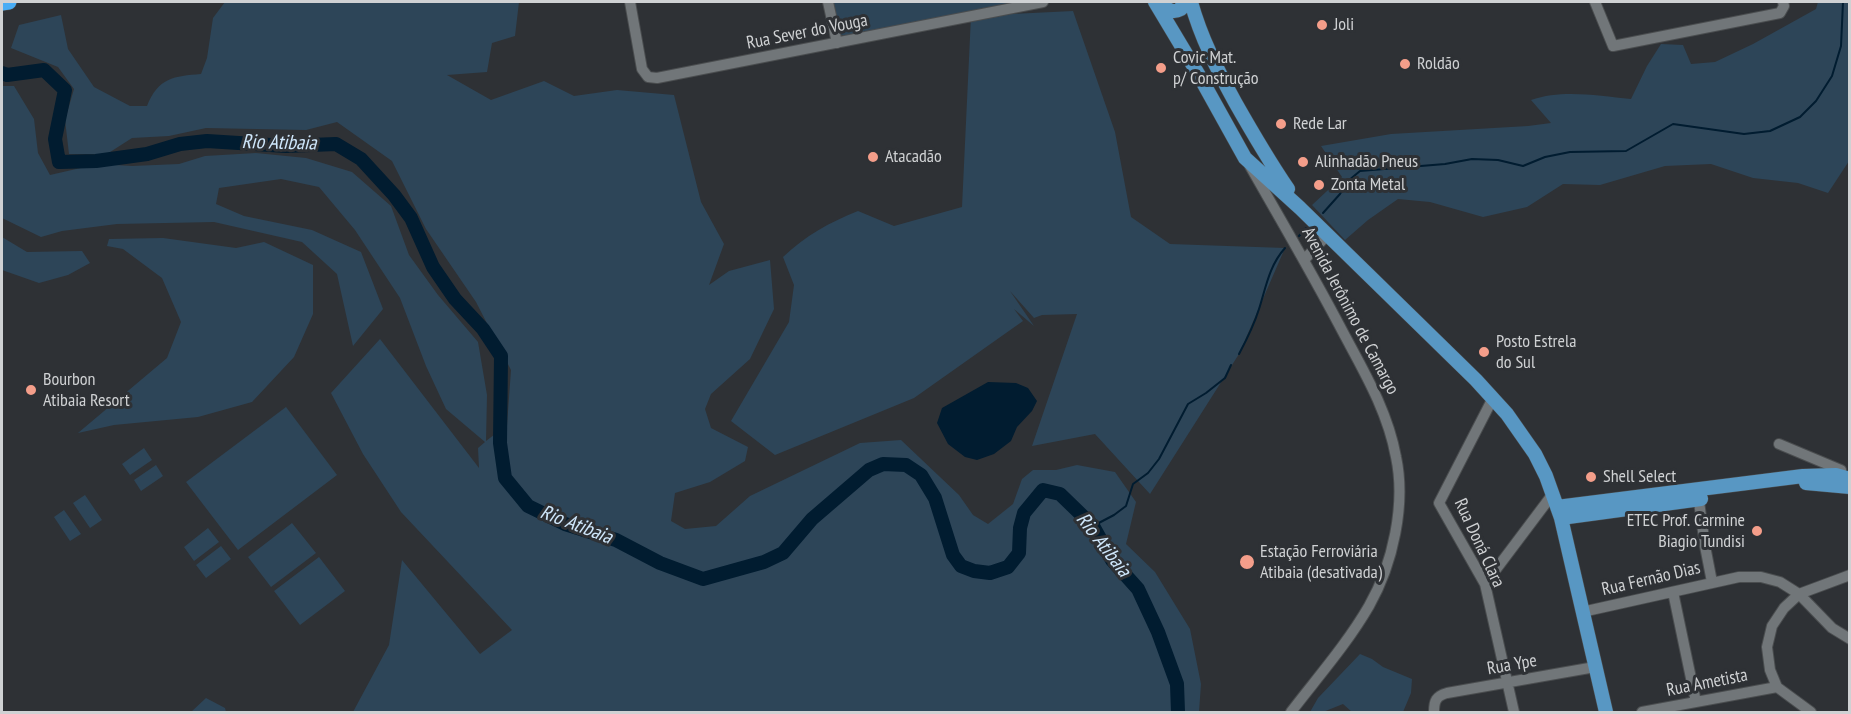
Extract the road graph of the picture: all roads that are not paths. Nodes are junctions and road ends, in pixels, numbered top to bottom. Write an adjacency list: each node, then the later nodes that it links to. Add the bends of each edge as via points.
1 (9, 2): 11 (highway)
2 (630, 2): 12 (street, Rua Sever do Vouga, via 642,69 657,78)
3 (828, 2): 12 (street)
4 (1043, 2): 12 (street, Rua Sever do Vouga)
5 (1155, 2): 13 (main road, Avenida Jerônimo de Camargo)
6 (1160, 2): 7 (main road, via 1170,11 1181,9)
7 (1183, 2)
8 (1191, 2): 14 (main road, via 1204,44)
9 (1595, 2): 10 (street, via 1613,46 1780,13)
10 (1783, 2)
11 (2, 3)
12 (837, 43)
13 (1200, 77): 14 (main road, via 1223,111 1238,122); 15 (main road, Avenida Jerônimo de Camargo)
14 (1245, 120): 16 (main road)
15 (1245, 158): 16 (main road); 18 (street, Avenida Jerônimo de Camargo)
16 (1300, 208): 17 (main road)
17 (1327, 235): 18 (street); 19 (main road)
18 (1304, 260): 35 (street, Avenida Jerônimo de Camargo, via 1383,411 1397,458 1399,491 1391,548 1369,606)
19 (1493, 398): 23 (main road, via 1535,454); 26 (street, Rua Doná Clara, via 1439,504)
20 (1779, 444): 21 (street)
21 (1848, 476): 22 (main road)
22 (1698, 495): 23 (main road); 25 (street)
23 (1557, 507): 26 (street); 29 (main road)
24 (1850, 575): 28 (street)
25 (1712, 582): 27 (street, Rua Fernão Dias); 28 (street, Rua Fernão Dias, via 1761,577 1780,582)
26 (1485, 584): 32 (street, Rua Doná Clara)
27 (1673, 592): 29 (street, Rua Fernão Dias); 34 (street)
28 (1799, 594): 30 (street, Rua Fernão Dias, via 1832,628); 33 (street, via 1772,626 1767,647 1770,670)
29 (1582, 612): 31 (main road)
30 (1850, 639)
31 (1595, 667): 32 (street, Rua Ype); 38 (main road)
32 (1507, 683): 36 (street, Rua Ype, via 1440,695 1435,699); 37 (street, Rua Doná Clara)
33 (1778, 687): 34 (street, Rua Ametista); 40 (street)
34 (1696, 702): 39 (street, Rua Ametista)
35 (1291, 712)
36 (1434, 712)
37 (1514, 712)
38 (1606, 712)
39 (1642, 712)
40 (1811, 712)

